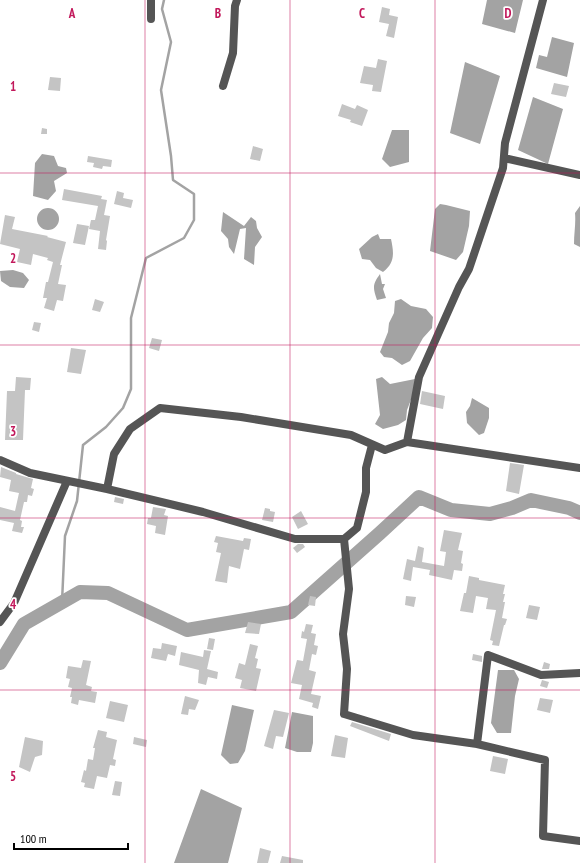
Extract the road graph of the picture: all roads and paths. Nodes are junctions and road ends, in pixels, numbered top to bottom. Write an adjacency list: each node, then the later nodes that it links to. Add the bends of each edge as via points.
1 (151, 0): 4 (street)
2 (237, 0): 5 (street, via 233,53)
3 (543, 0): 6 (street, via 505,143)
4 (151, 19)
5 (223, 86)
6 (504, 158): 7 (street); 8 (street, via 503,168 469,269 419,377)
7 (580, 175)
8 (407, 442): 9 (street, via 385,450); 11 (street)
9 (372, 445): 13 (street, via 351,435 241,417 160,408 130,429 114,454); 14 (street, via 366,468 366,492 357,528)
10 (0, 460): 12 (street, via 30,473)
11 (580, 468)
12 (67, 481): 13 (street); 15 (street, via 14,603)
13 (107, 489): 14 (street, via 203,512 296,539)
14 (344, 539): 17 (street, via 349,589 343,634 347,669 344,714 413,736)
15 (0, 622)
16 (580, 673): 17 (street, via 541,675 488,655)
17 (477, 744): 18 (street, via 545,760 543,836)
18 (580, 841)

